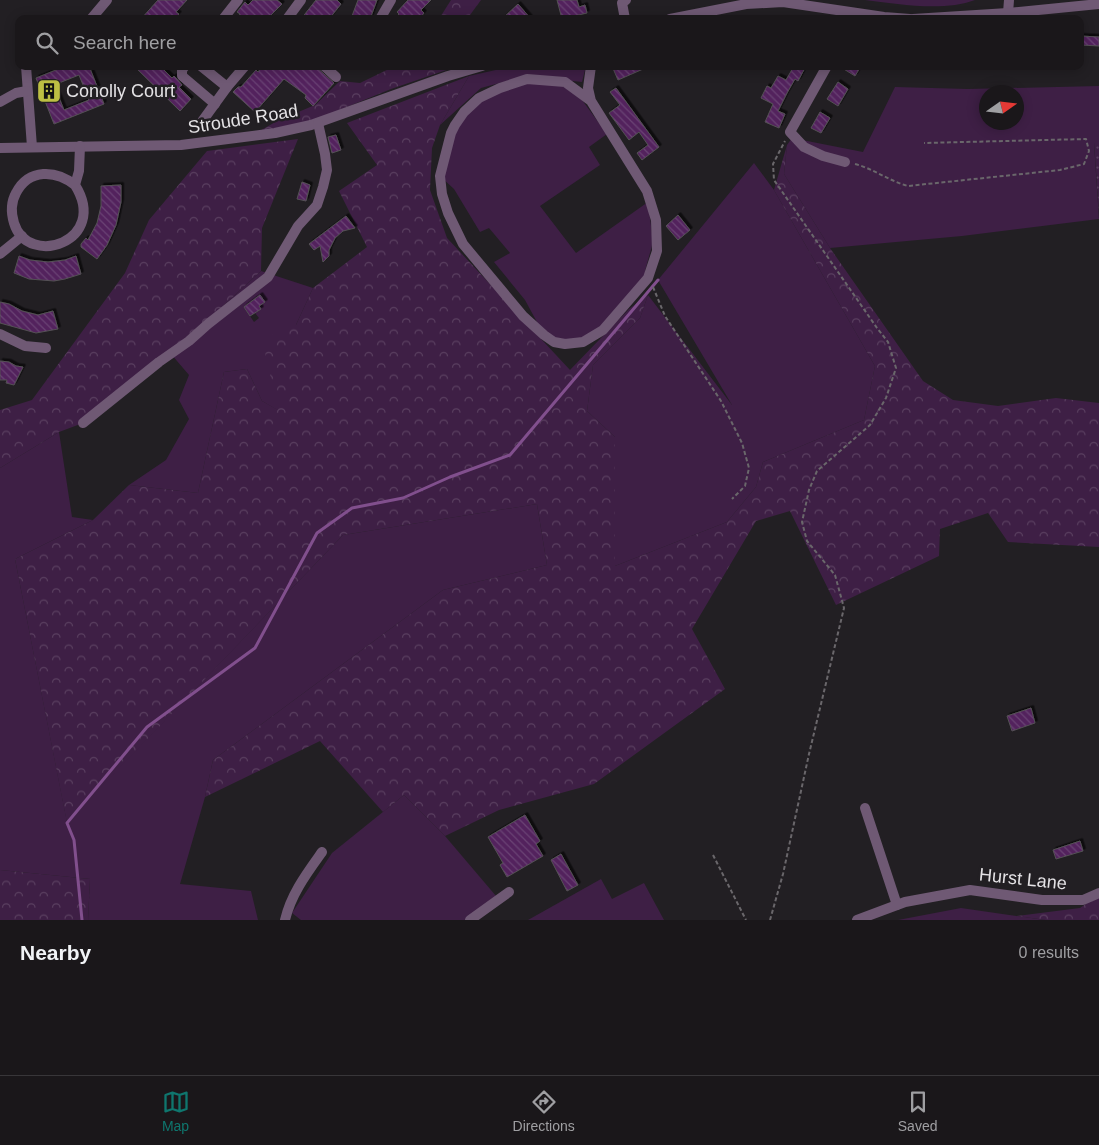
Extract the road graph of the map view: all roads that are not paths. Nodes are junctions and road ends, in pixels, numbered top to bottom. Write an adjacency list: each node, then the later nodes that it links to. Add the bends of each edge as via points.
1 (107, 0): 10 (street)
2 (238, 0): 11 (street)
3 (302, 0): 12 (street)
4 (390, 0): 13 (street)
5 (626, 0): 14 (street, via 622,3)
6 (1009, 0): 9 (street)
7 (726, 4): 15 (street); 16 (street, via 784,2)
8 (1099, 4): 9 (street)
9 (1008, 13): 17 (street)
10 (94, 15)
11 (226, 15)
12 (290, 15)
13 (382, 15)
14 (624, 15)
15 (685, 15)
16 (842, 15)
17 (976, 15)
18 (26, 70): 28 (street)
19 (182, 70): 31 (street, via 182,76)
20 (206, 70): 27 (street)
21 (242, 70): 27 (street)
22 (328, 70): 26 (street)
23 (468, 70): 32 (street, Stroude Road)
24 (591, 70): 29 (street, via 588,88)
25 (825, 70): 37 (street, via 790,132 804,147)
26 (336, 77)
27 (227, 87): 31 (street)
28 (27, 91): 30 (street); 35 (street)
29 (591, 101): 29 (street, via 646,191 656,220 657,251 648,278 603,330 583,342 565,344 544,336 522,316 463,244 448,213 440,176 455,124 479,98 527,79 565,82)
30 (0, 102)
31 (215, 104): 33 (street)
32 (318, 123): 34 (street, Stroude Road, via 275,133 181,145); 43 (street, via 327,170 323,187 317,205 298,226 268,277)
33 (198, 127)
34 (80, 146): 35 (street, Stroude Road); 38 (street)
35 (32, 147): 36 (street, Stroude Road)
36 (0, 148)
37 (845, 162)
38 (75, 185): 39 (street, via 82,196 84,208 77,232 57,245 44,246); 39 (street, via 66,178 49,174 32,177 23,184 12,204 15,226)
39 (22, 236): 40 (street)
40 (0, 254)
41 (0, 334): 42 (street, via 25,346)
42 (46, 348)
43 (83, 423)
44 (866, 808): 48 (street)
45 (322, 852): 49 (street, via 300,885)
46 (509, 892): 50 (street)
47 (1099, 893): 48 (street, Hurst Lane, via 1082,900 1051,900 970,890)
48 (897, 905): 51 (street, Hurst Lane)
49 (285, 920)
50 (470, 920)
51 (857, 920)

